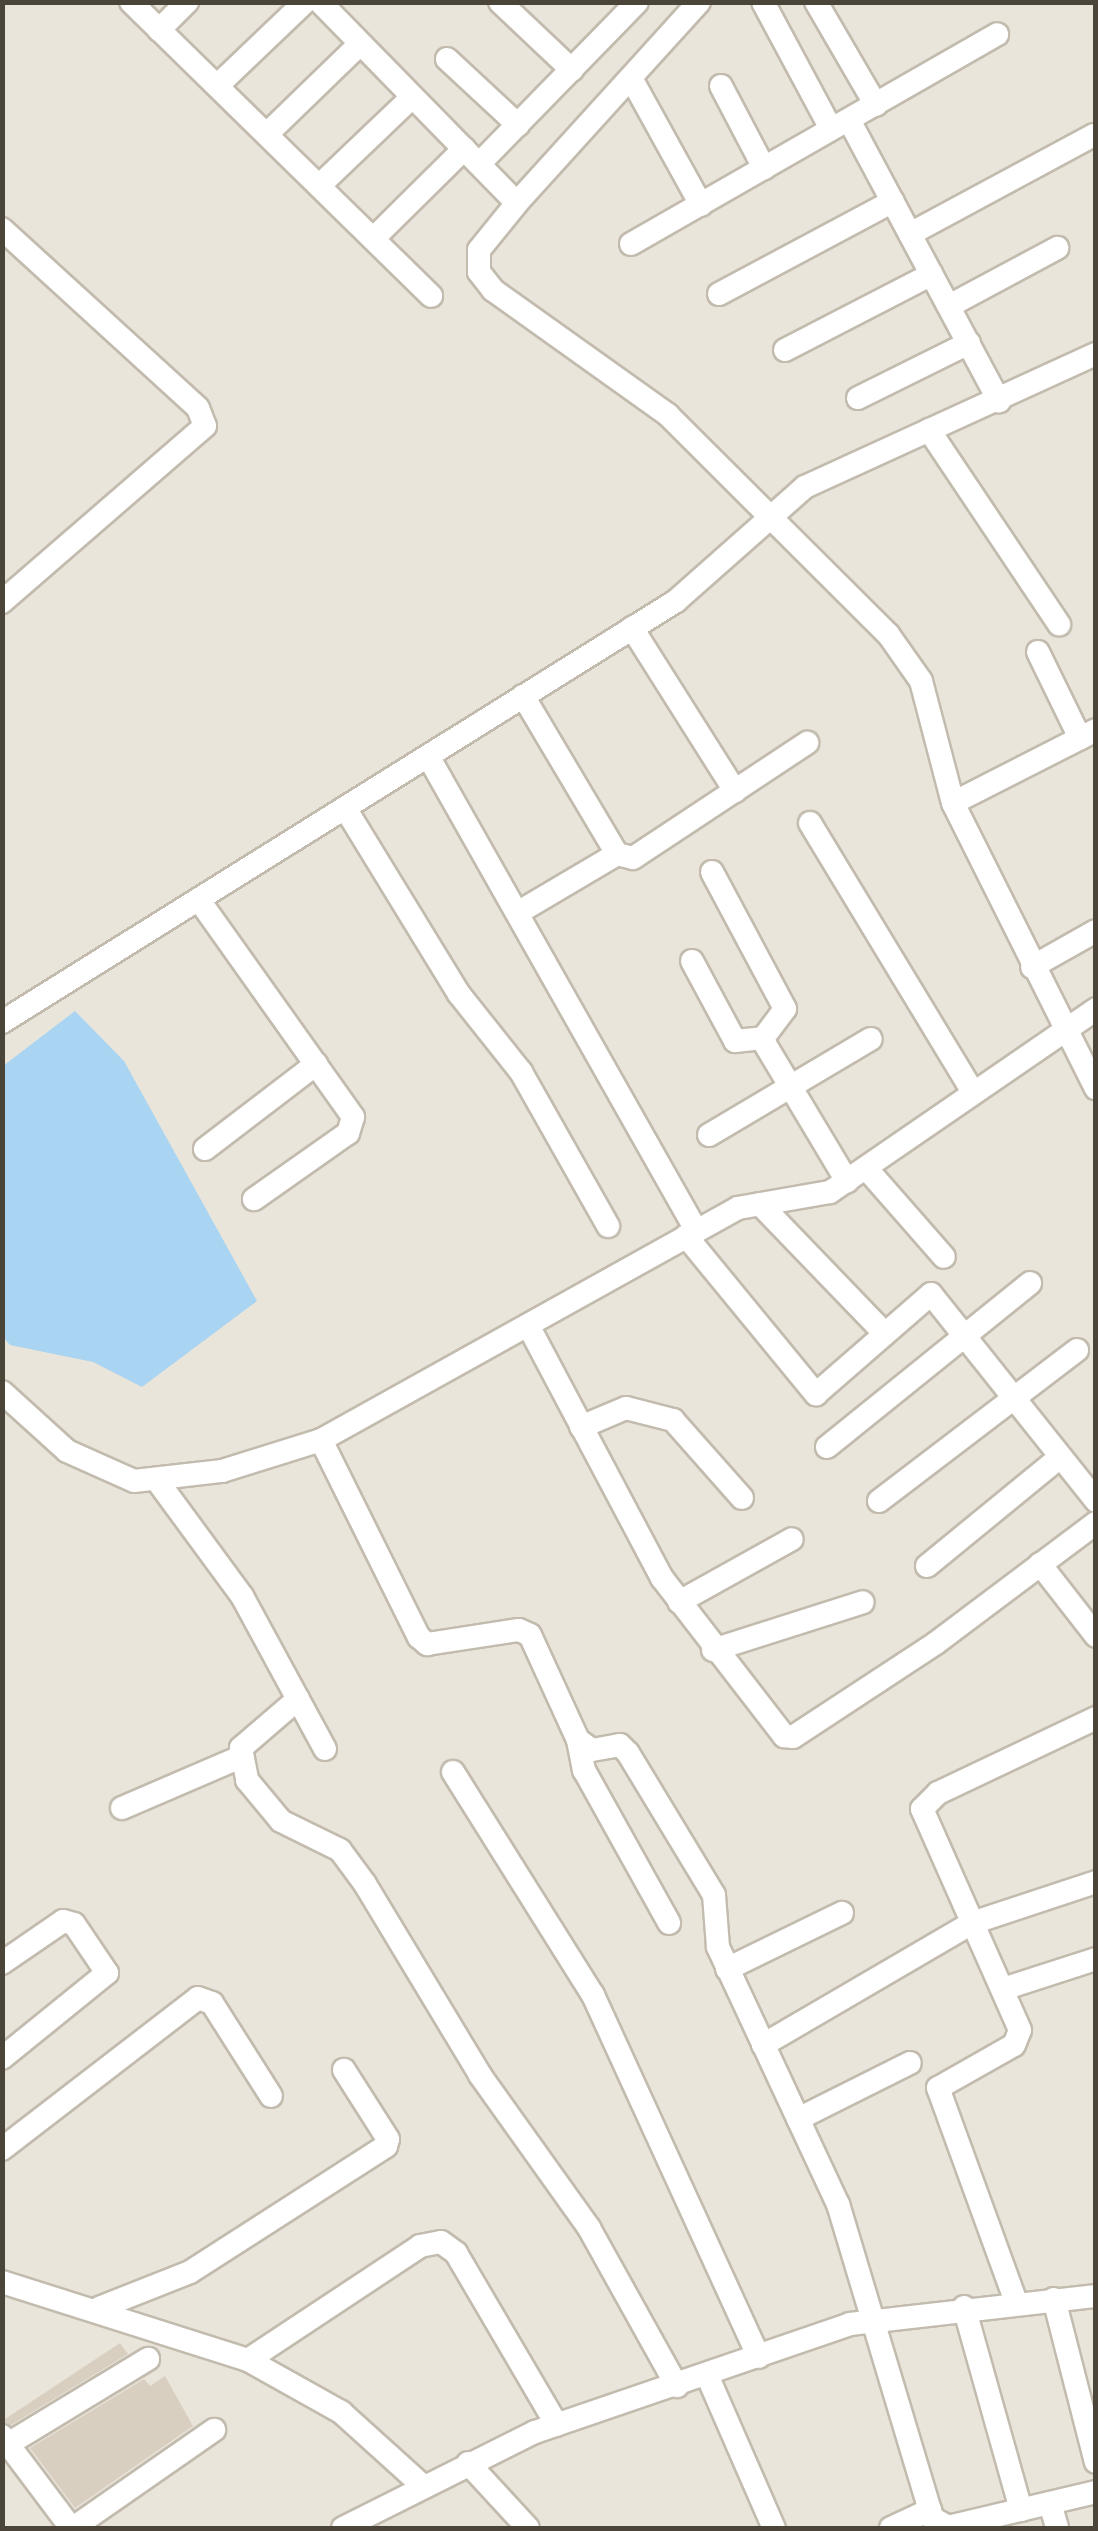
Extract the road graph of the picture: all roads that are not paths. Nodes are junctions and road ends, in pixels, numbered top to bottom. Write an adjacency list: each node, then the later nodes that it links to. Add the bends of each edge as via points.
1 (130, 2): 10 (street)
2 (188, 2): 10 (street)
3 (304, 2): 16 (street)
4 (320, 2): 12 (street)
5 (500, 2): 14 (street)
6 (699, 2): 15 (street)
7 (764, 2): 21 (street)
8 (816, 2): 19 (street)
9 (626, 6): 14 (street)
10 (160, 30): 16 (street)
11 (997, 34): 19 (street)
12 (360, 44): 18 (street); 22 (street)
13 (447, 59): 20 (street)
14 (572, 70): 20 (street)
15 (631, 78): 28 (street); 29 (street)
16 (217, 86): 22 (street)
17 (721, 86): 25 (street)
18 (412, 97): 24 (street); 26 (street)
19 (876, 105): 21 (street)
20 (518, 124): 24 (street)
21 (840, 125): 25 (street); 27 (street)
22 (266, 134): 26 (street)
23 (1094, 135): 31 (street)
24 (472, 156): 28 (street); 32 (street)
25 (764, 168): 29 (street)
26 (319, 186): 32 (street)
27 (893, 201): 31 (street); 36 (street)
28 (517, 203): 45 (street, via 479,250 484,280 668,415)
29 (701, 204): 33 (street)
30 (2, 229): 46 (street, via 198,408 204,426)
31 (910, 234): 35 (street)
32 (374, 238): 37 (street)
33 (631, 244)
34 (1057, 248): 38 (street)
35 (932, 274): 38 (street); 40 (street)
36 (719, 294)
37 (432, 296)
38 (949, 306): 39 (street)
39 (969, 343): 42 (street); 43 (street)
40 (785, 350)
41 (1096, 354): 43 (street)
42 (858, 398)
43 (999, 401): 44 (street)
44 (929, 430): 45 (street, via 806,487); 47 (street)
45 (774, 515): 48 (street, via 676,601); 55 (street, via 888,634 921,681)
46 (2, 602)
47 (1058, 624)
48 (632, 628): 50 (street); 54 (street)
49 (1038, 652): 51 (street)
50 (523, 696): 53 (street); 58 (street)
51 (1088, 734): 55 (street)
52 (808, 744): 54 (street)
53 (428, 756): 56 (street); 61 (street)
54 (736, 790): 58 (street, via 633,858)
55 (954, 803): 64 (street)
56 (345, 808): 60 (street); 79 (street, via 459,994 521,1072)
57 (810, 823): 73 (street)
58 (617, 854): 61 (street)
59 (712, 872): 68 (street, via 785,1010)
60 (198, 900): 66 (street); 70 (street)
61 (519, 912): 80 (street)
62 (1096, 931): 64 (street)
63 (692, 961): 68 (street, via 735,1041)
64 (1032, 966): 67 (street)
65 (1096, 1009): 67 (street)
66 (2, 1022)
67 (1062, 1028): 72 (street); 73 (street)
68 (763, 1038): 71 (street)
69 (871, 1040): 71 (street)
70 (316, 1064): 75 (street); 77 (street, via 354,1117 353,1126)
71 (790, 1087): 74 (street); 76 (street)
72 (1096, 1088)
73 (972, 1091): 76 (street)
74 (709, 1134)
75 (205, 1150)
76 (856, 1174): 78 (street, via 830,1192); 81 (street)
77 (254, 1199)
78 (760, 1204): 80 (street); 84 (street)
79 (608, 1226)
80 (691, 1233): 83 (street); 84 (street, via 816,1394)
81 (944, 1257)
82 (1030, 1283): 85 (street)
83 (530, 1327): 89 (street); 90 (street)
84 (885, 1334): 85 (street, via 931,1294)
85 (966, 1338): 88 (street); 91 (street)
86 (1077, 1350): 88 (street)
87 (2, 1392): 93 (street, via 32,1426 99,1470)
88 (1013, 1396): 92 (street); 96 (street)
89 (581, 1427): 94 (street, via 626,1408 673,1420); 101 (street)
90 (321, 1440): 93 (street, via 222,1470); 107 (street, via 420,1638 427,1644 518,1630 530,1635)
91 (826, 1447)
92 (1060, 1457): 95 (street); 100 (street)
93 (156, 1480): 105 (street, via 242,1596)
94 (742, 1498)
95 (1096, 1501)
96 (879, 1502)
97 (1096, 1523): 99 (street)
98 (792, 1539): 101 (street)
99 (1040, 1564): 103 (street); 104 (street, via 793,1737 774,1728)
100 (927, 1566)
101 (680, 1602): 104 (street)
102 (863, 1602): 104 (street)
103 (1096, 1636)
104 (714, 1650)
105 (298, 1699): 108 (street); 109 (street, via 241,1748)
106 (1096, 1718): 115 (street, via 938,1793 922,1809)
107 (578, 1740): 114 (street, via 584,1770); 118 (street, via 592,1750 620,1745 628,1753 714,1895 712,1934)
108 (324, 1749)
109 (238, 1758): 111 (street); 138 (street, via 266,1809 326,1840 365,1884 480,2075 589,2228)
110 (453, 1772): 134 (street, via 593,1995)
111 (122, 1808)
112 (1096, 1882): 115 (street)
113 (842, 1913): 118 (street)
114 (669, 1922)
115 (972, 1923): 119 (street); 120 (street)
116 (1096, 1959): 119 (street)
117 (2, 1964): 121 (street, via 62,1921 74,1924 108,1973)
118 (727, 1969): 120 (street)
119 (1004, 1989): 130 (street, via 1020,2037 938,2088)
120 (764, 2045): 125 (street)
121 (2, 2058)
122 (910, 2063): 125 (street)
123 (344, 2070): 132 (street, via 388,2139 386,2146 190,2272)
124 (271, 2096): 126 (street, via 212,2003 198,1998)
125 (798, 2118): 133 (street, via 838,2204)
126 (2, 2149)
127 (2, 2282): 132 (street)
128 (1096, 2296): 129 (street)
129 (1054, 2299): 130 (street); 142 (street)
130 (1016, 2302): 131 (street)
131 (964, 2307): 133 (street); 148 (street)
132 (99, 2308): 136 (street)
133 (874, 2320): 134 (street); 147 (street)
134 (759, 2357): 137 (street)
135 (148, 2359): 141 (street)
136 (248, 2360): 139 (street, via 420,2246 441,2242 456,2253); 144 (street, via 341,2412)
137 (708, 2375): 138 (street); 153 (street)
138 (677, 2386): 139 (street)
139 (557, 2425): 143 (street)
140 (214, 2430): 150 (street)
141 (5, 2440): 150 (street)
142 (1096, 2462)
143 (468, 2463): 144 (street); 152 (street)
144 (423, 2486): 151 (street)
145 (1096, 2492): 146 (street)
146 (1050, 2503): 148 (street); 155 (street)
147 (930, 2510): 149 (street, via 948,2527); 154 (street)
148 (1020, 2510): 149 (street)
149 (972, 2525)
150 (72, 2528)
151 (343, 2528)
152 (528, 2528)
153 (774, 2528)
154 (891, 2528)
155 (1057, 2528)

